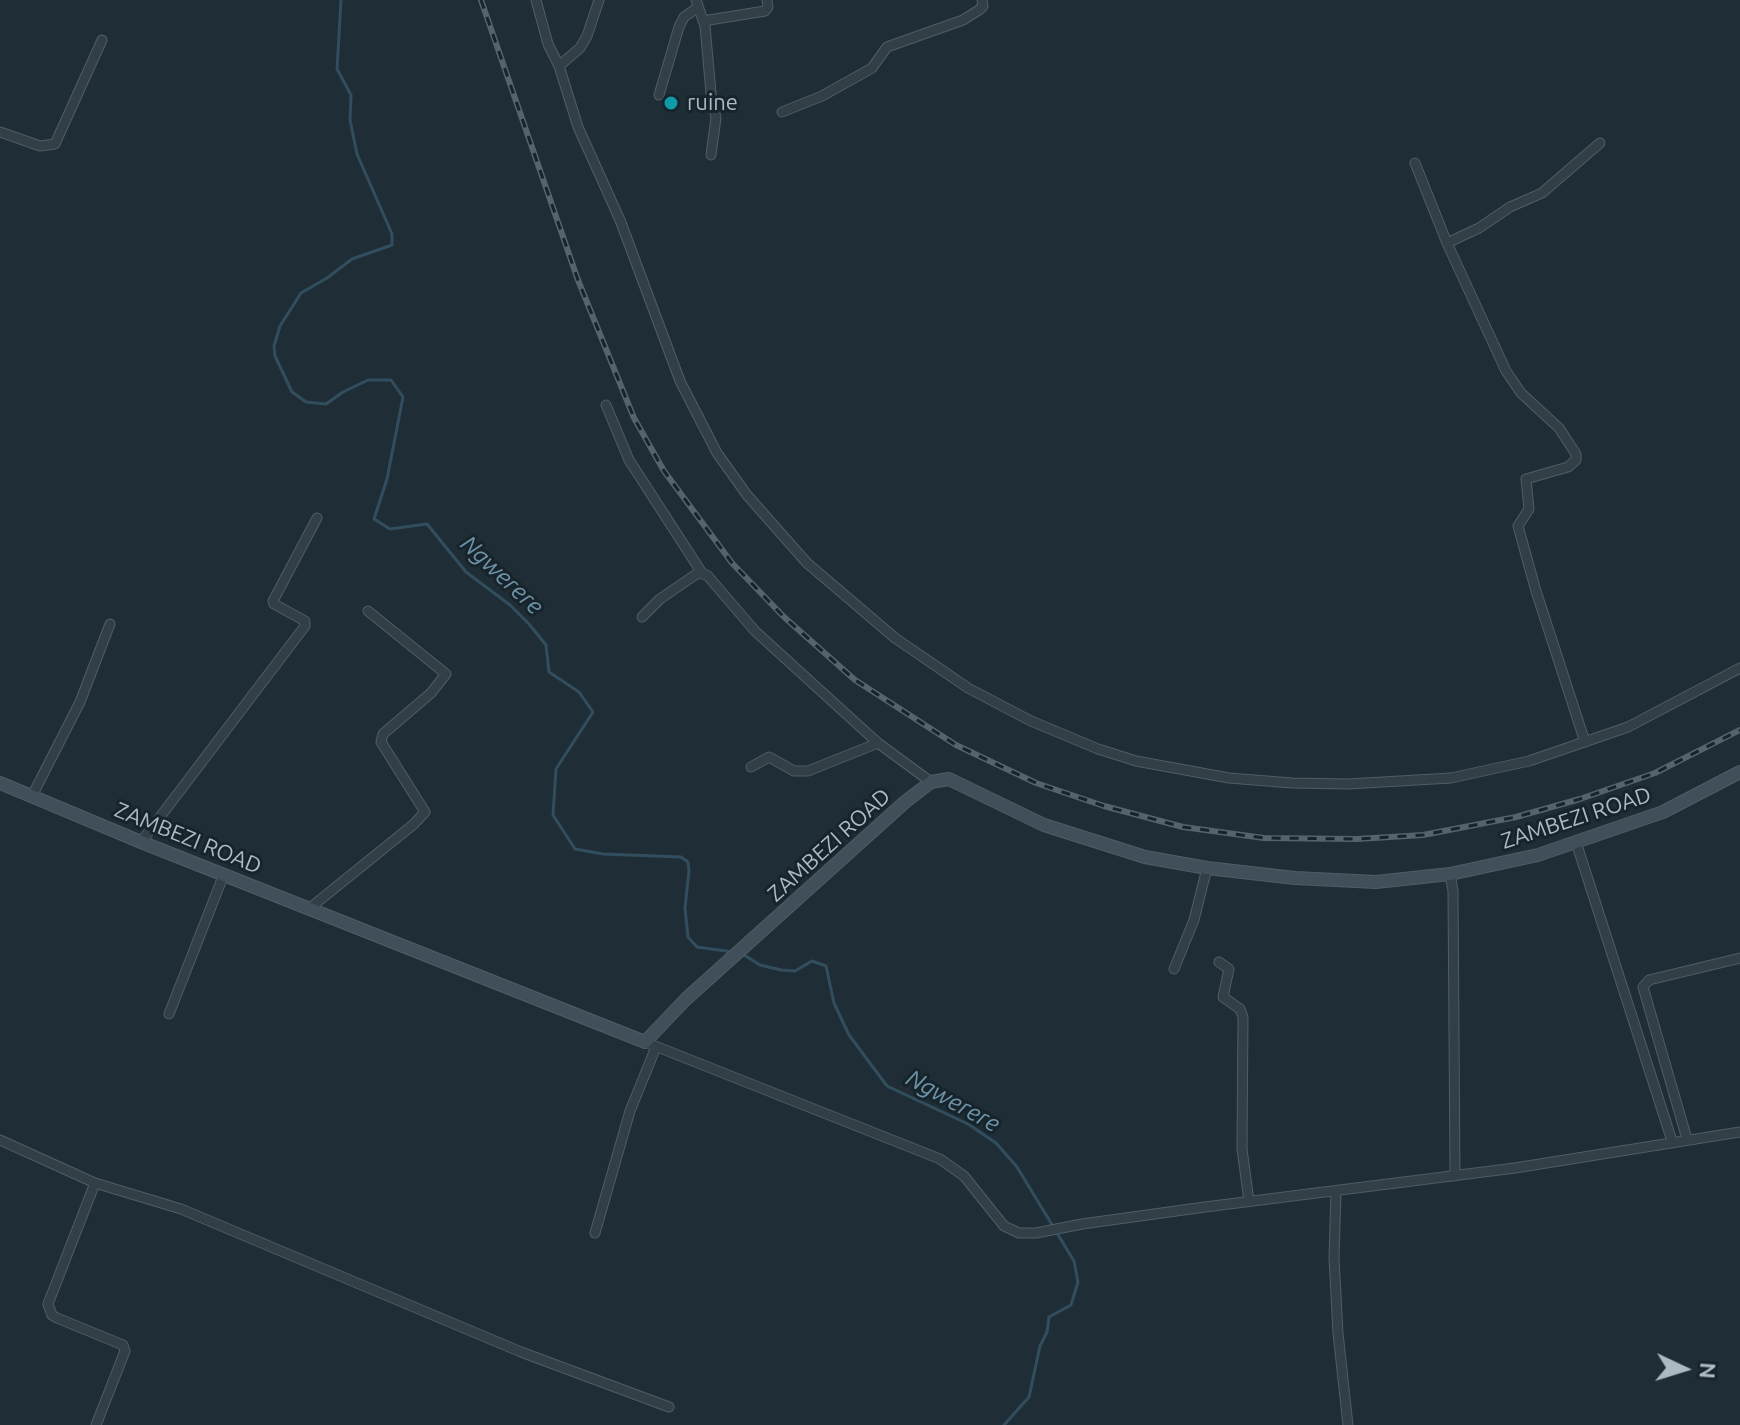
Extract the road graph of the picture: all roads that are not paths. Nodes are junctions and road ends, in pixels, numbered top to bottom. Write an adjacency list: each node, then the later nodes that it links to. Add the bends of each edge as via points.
1 (536, 0): 8 (street)
2 (599, 0): 8 (street, via 580,48)
3 (767, 0): 6 (street, via 765,11)
4 (982, 0): 10 (street, via 983,6 963,20 887,47 872,68 856,78)
5 (696, 4): 6 (street); 9 (street, via 679,27)
6 (703, 21): 13 (street, via 716,118)
7 (102, 40): 11 (street, via 55,144 40,146)
8 (559, 66): 23 (street, via 578,127 620,220 680,381 717,453 807,563 895,638 968,688 1098,749 1229,778 1348,784 1451,778)
9 (659, 95)
10 (782, 112)
11 (0, 132)
12 (1600, 143): 15 (street, via 1542,193)
13 (711, 155)
14 (1415, 163): 15 (street)
15 (1447, 243): 23 (street, via 1506,371 1576,454 1568,467 1526,479 1529,509 1518,526)
16 (606, 405): 18 (street, via 629,460)
17 (317, 518): 30 (street, via 273,601 305,626)
18 (702, 573): 20 (street); 24 (street, via 755,631)
19 (368, 611): 35 (street, via 446,674 383,734 381,742 425,812)
20 (642, 617)
21 (110, 624): 29 (street, via 80,702)
22 (1740, 668): 23 (street, via 1628,727)
23 (1585, 742)
24 (878, 743): 25 (street, via 808,771 794,771 769,757); 27 (street)
25 (751, 767)
26 (1740, 772): 31 (main road, ZAMBEZI ROAD, via 1663,812)
27 (931, 782): 32 (main road, ZAMBEZI ROAD, via 949,779 1044,825 1106,847); 40 (main road, ZAMBEZI ROAD, via 686,999)
28 (0, 783): 29 (main road, ZAMBEZI ROAD)
29 (32, 796): 30 (main road, ZAMBEZI ROAD)
30 (141, 842): 33 (main road, ZAMBEZI ROAD)
31 (1576, 842): 34 (main road, ZAMBEZI ROAD); 44 (street)
32 (1207, 868): 34 (main road, ZAMBEZI ROAD, via 1376,882); 38 (street)
33 (224, 874): 35 (main road, ZAMBEZI ROAD); 39 (street)
34 (1450, 874): 45 (street)
35 (310, 908): 40 (main road, ZAMBEZI ROAD)
36 (1740, 959): 42 (street, via 1649,980 1643,987)
37 (1219, 962): 48 (street, via 1229,969 1223,997 1243,1017 1242,1149)
38 (1174, 969)
39 (169, 1014)
40 (650, 1044): 48 (street, via 940,1159 964,1176 1004,1226 1019,1233); 49 (street)
41 (1740, 1132): 42 (street)
42 (1687, 1139): 44 (street)
43 (0, 1140): 46 (street)
44 (1672, 1141): 45 (street)
45 (1455, 1176): 47 (street)
46 (95, 1183): 50 (street, via 181,1209 521,1352); 51 (street, via 48,1304 57,1318 123,1345)
47 (1336, 1191): 48 (street); 52 (street, via 1334,1258)
48 (1249, 1201)
49 (595, 1233)
50 (669, 1407)
51 (96, 1425)
52 (1348, 1425)

